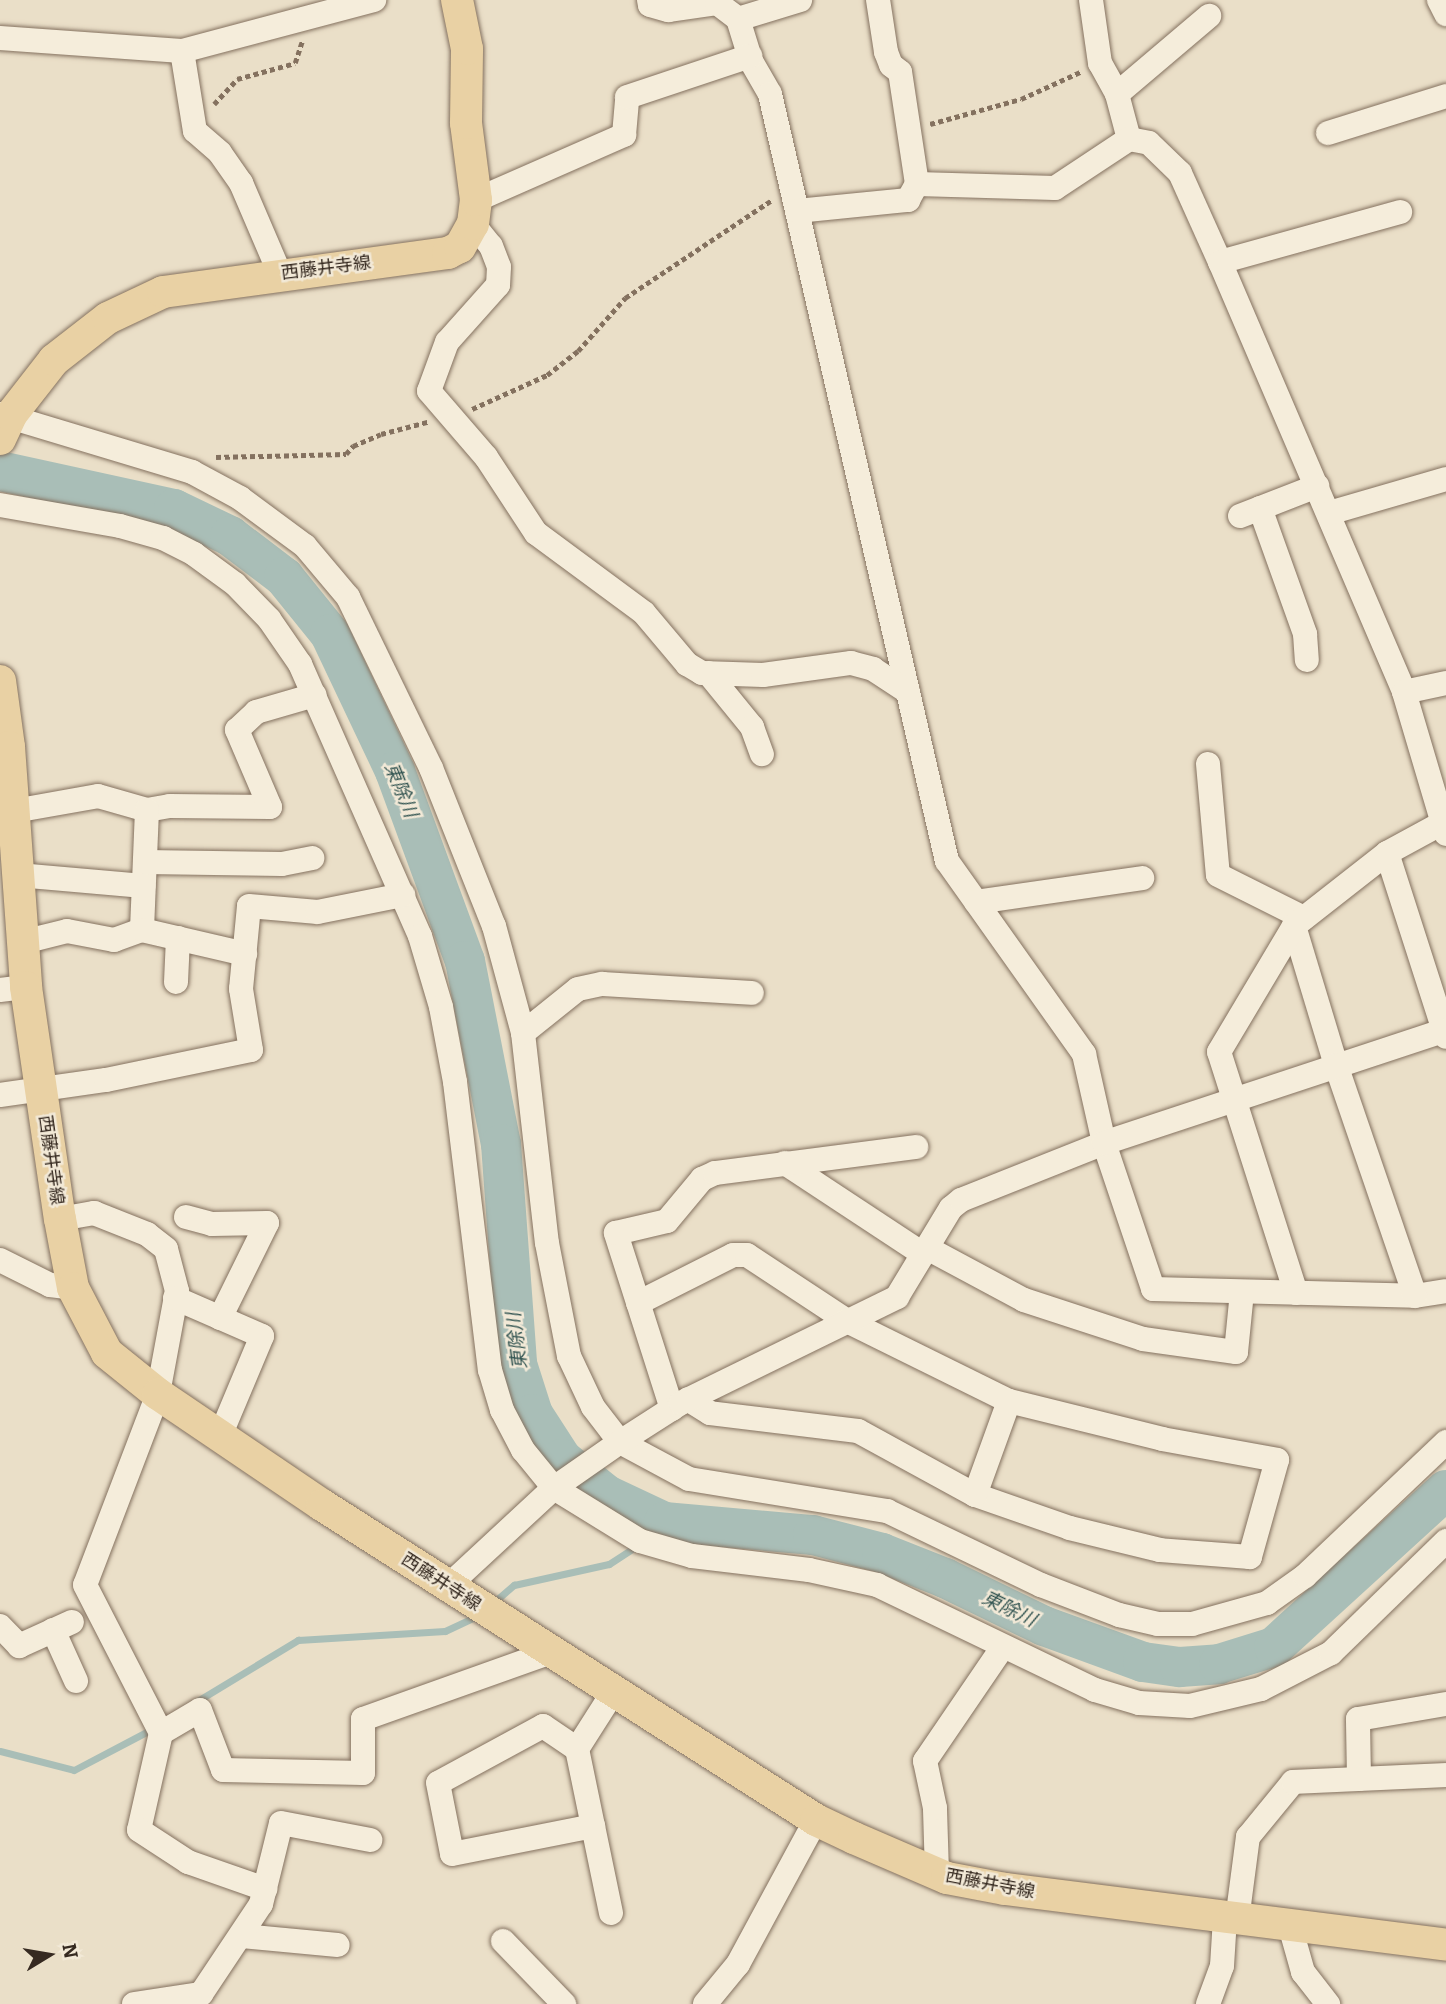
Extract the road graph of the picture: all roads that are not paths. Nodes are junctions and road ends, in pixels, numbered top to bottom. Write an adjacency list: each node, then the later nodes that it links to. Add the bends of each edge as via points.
1 (374, 0): 12 (street)
2 (457, 0): 20 (main road, via 467,49 466,123)
3 (649, 0): 10 (street, via 650,5 668,10 717,3)
4 (800, 0): 10 (street)
5 (878, 0): 18 (street, via 886,52 891,65 901,72)
6 (1091, 0): 14 (street, via 1100,63)
7 (1439, 0): 8 (street)
8 (1446, 14)
9 (1209, 16): 14 (street)
10 (738, 19): 13 (street)
11 (0, 38): 12 (street)
12 (182, 51): 23 (street, via 195,128 241,183)
13 (750, 56): 19 (street, via 770,94); 20 (street, via 627,97 624,135)
14 (1117, 94): 17 (street)
15 (1446, 96): 16 (street)
16 (1328, 133)
17 (1129, 139): 18 (street, via 1055,188); 22 (street, via 1149,142 1180,173)
18 (917, 184): 19 (street, via 908,200)
19 (797, 211): 33 (street)
20 (475, 212): 23 (main road, 西藤井寺線, via 460,247 448,253); 30 (street, via 499,267 498,285 447,342 429,391 454,416 536,533 644,613 687,664)
21 (1400, 212): 22 (street)
22 (1220, 262): 26 (street)
23 (280, 274): 24 (main road, 西藤井寺線, via 163,292 108,318 54,360)
24 (3, 426): 57 (street, via 179,468 240,498 305,546 348,597 431,768 494,926)
25 (1446, 479): 28 (street)
26 (1317, 486): 28 (street); 29 (street, via 1250,512 1305,634)
27 (0, 505): 35 (street, via 120,526 163,538 194,554 235,584 269,619 300,664)
28 (1329, 513): 34 (street)
29 (1307, 660)
30 (708, 673): 33 (street, via 763,675 851,663 873,669); 36 (street, via 751,727)
31 (0, 681): 38 (main road, 西藤井寺線)
32 (1446, 683): 34 (street)
33 (908, 692): 47 (street, via 947,861)
34 (1404, 692): 40 (street)
35 (314, 695): 39 (street, via 256,712 237,730 270,807); 46 (street)
36 (762, 754)
37 (1208, 764): 48 (street, via 1217,875)
38 (9, 808): 39 (street, via 98,796); 44 (main road, 西藤井寺線)
39 (148, 810): 43 (street)
40 (1445, 826): 41 (street)
41 (1387, 853): 48 (street); 56 (street)
42 (312, 858): 43 (street)
43 (145, 874): 44 (street); 49 (street)
44 (18, 875): 51 (main road, 西藤井寺線)
45 (1142, 878): 47 (street)
46 (403, 895): 52 (street, via 318,912 249,906); 84 (street, via 443,1020 490,1370 502,1410 523,1450)
47 (976, 902): 62 (street, via 1084,1055)
48 (1299, 922): 58 (street); 61 (street, via 1219,1052)
49 (142, 930): 50 (street); 51 (street, via 114,940 67,931)
50 (178, 939): 52 (street); 53 (street)
51 (23, 942): 54 (main road, 西藤井寺線)
52 (245, 954): 59 (street, via 241,989 251,1050 106,1080)
53 (176, 982)
54 (13, 988): 59 (main road, 西藤井寺線)
55 (752, 993): 57 (street, via 602,984 578,989)
56 (1445, 1032): 58 (street)
57 (523, 1033): 82 (street, via 547,1243 569,1356 593,1407)
58 (1336, 1065): 61 (street); 73 (street)
59 (41, 1088): 60 (street); 66 (main road, 西藤井寺線)
60 (0, 1096)
61 (1234, 1098): 62 (street); 72 (street)
62 (1104, 1143): 67 (street, via 961,1200); 71 (street, via 1153,1289)
63 (916, 1147): 64 (street)
64 (785, 1163): 67 (street); 75 (street, via 715,1173 702,1179 667,1221 616,1233)
65 (186, 1217): 76 (street, via 212,1224 267,1223)
66 (60, 1219): 69 (main road, 西藤井寺線); 74 (street, via 94,1213 147,1234 166,1249)
67 (925, 1251): 71 (street, via 1024,1300 1143,1339 1236,1352); 77 (street, via 897,1297)
68 (0, 1260): 69 (street, via 50,1285)
69 (73, 1288): 78 (main road, 西藤井寺線, via 107,1353)
70 (1446, 1291): 73 (street)
71 (1242, 1292): 72 (street)
72 (1296, 1293): 73 (street)
73 (1415, 1296)
74 (175, 1298): 76 (street); 78 (street)
75 (638, 1303): 77 (street, via 733,1255 747,1255); 80 (street)
76 (220, 1318): 81 (street, via 262,1336)
77 (847, 1321): 79 (street); 80 (street)
78 (158, 1394): 81 (main road, 西藤井寺線); 94 (street, via 85,1586)
79 (1009, 1401): 85 (street); 85 (street, via 1277,1460 1250,1558 1160,1550 1070,1528)
80 (680, 1404): 82 (street); 85 (street, via 710,1413 858,1431)
81 (220, 1436): 87 (main road, 西藤井寺線)
82 (620, 1442): 83 (street, via 689,1479 823,1497 887,1511 1041,1585 1119,1615 1158,1624 1192,1624 1267,1603 1305,1576); 84 (street)
83 (1446, 1442)
84 (554, 1488): 87 (street); 89 (street, via 640,1541 692,1556 809,1570 877,1585)
85 (975, 1495)
86 (1446, 1541): 89 (street, via 1331,1653 1261,1689 1190,1706 1139,1703 1095,1690)
87 (448, 1586): 90 (main road, 西藤井寺線)
88 (0, 1626): 91 (street, via 19,1646 62,1626)
89 (1002, 1648): 101 (street, via 925,1761 935,1808)
90 (551, 1652): 92 (main road, 西藤井寺線); 94 (street, via 363,1719 363,1773 222,1770 200,1710)
91 (76, 1681)
92 (614, 1691): 95 (street); 98 (main road, 西藤井寺線)
93 (1446, 1704): 97 (street, via 1358,1718)
94 (161, 1733): 102 (street, via 139,1830 188,1862)
95 (578, 1749): 99 (street); 99 (street, via 542,1726 438,1783 452,1854)
96 (1446, 1775): 97 (street)
97 (1359, 1779): 104 (street, via 1293,1782 1248,1837)
98 (816, 1819): 101 (main road, 西藤井寺線); 112 (street, via 737,1964)
99 (593, 1826): 103 (street)
100 (370, 1840): 102 (street, via 281,1823)
101 (937, 1873): 104 (main road, 西藤井寺線, via 1005,1889)
102 (265, 1889): 106 (street)
103 (611, 1913)
104 (1231, 1919): 105 (main road, 西藤井寺線); 113 (street, via 1222,1966)
105 (1290, 1926): 109 (main road, 西藤井寺線); 114 (street, via 1303,1972)
106 (242, 1936): 108 (street); 110 (street, via 201,1994)
107 (503, 1941): 111 (street)
108 (338, 1945)
109 (1446, 1945)
110 (134, 2004)
111 (564, 2004)
112 (706, 2004)
113 (1208, 2004)
114 (1328, 2004)

